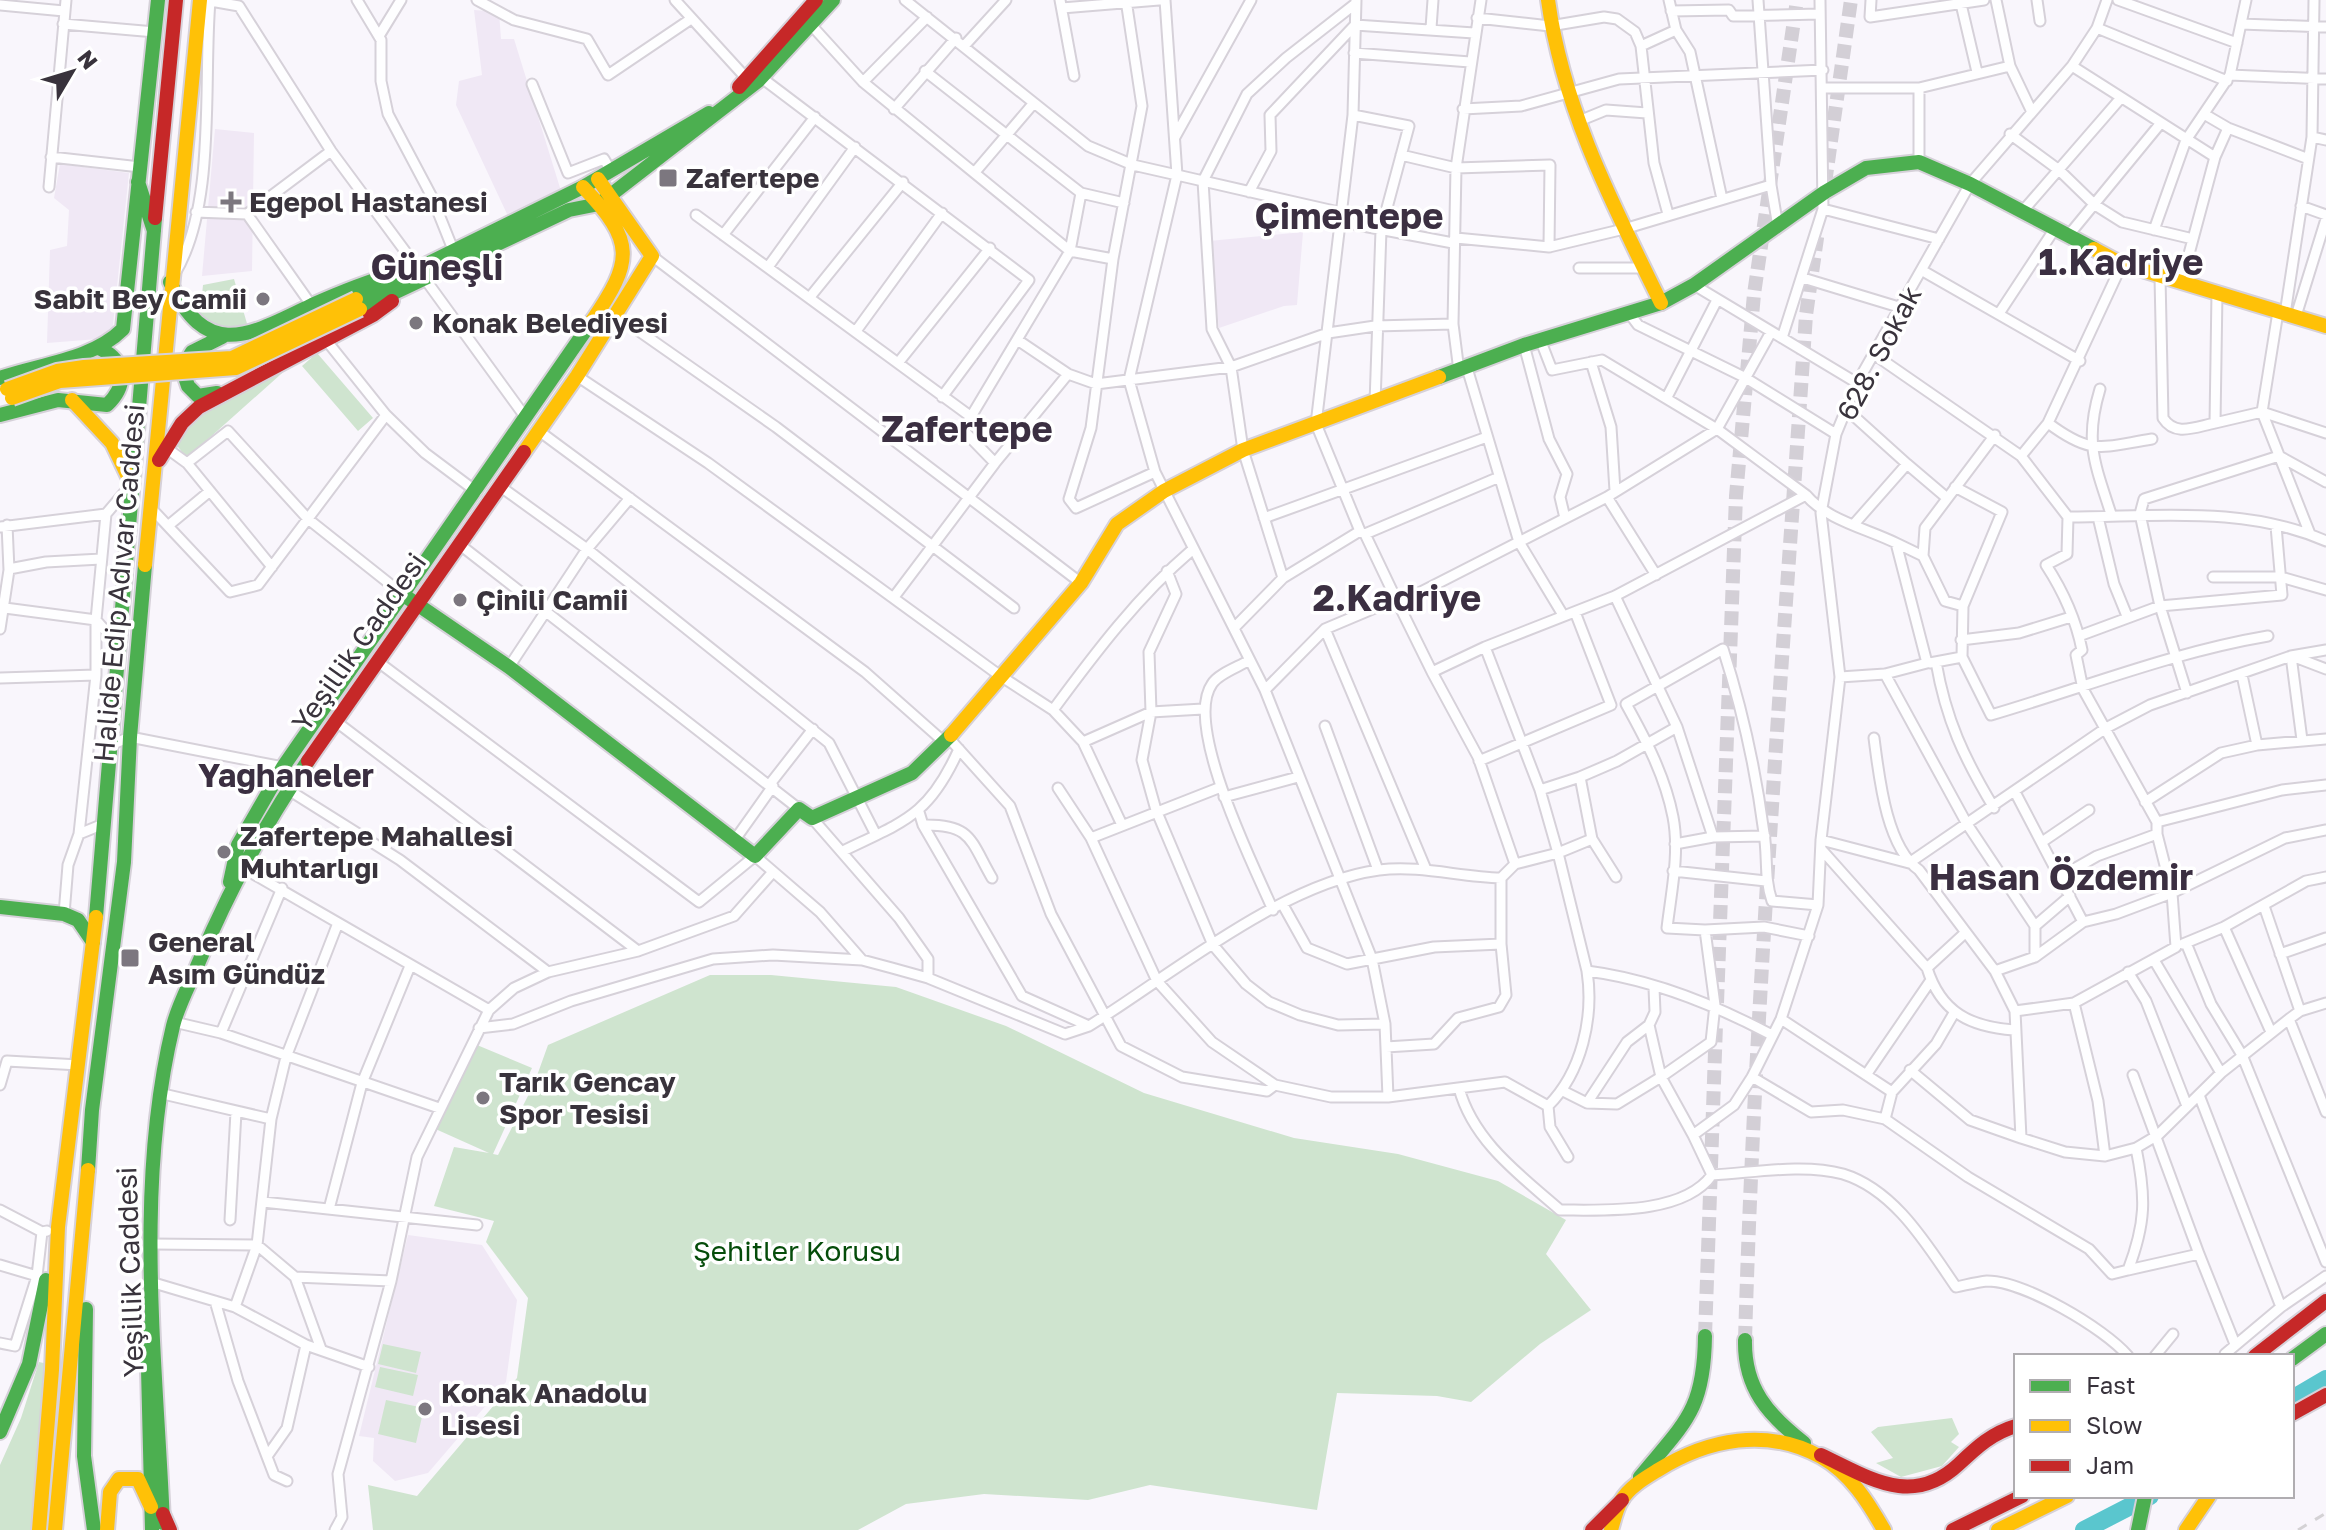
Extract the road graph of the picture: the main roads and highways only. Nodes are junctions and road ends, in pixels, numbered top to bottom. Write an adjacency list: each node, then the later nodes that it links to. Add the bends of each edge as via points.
1 (158, 0): 8 (main road)
2 (176, 0): 12 (main road, Halide Edip Adıvar Caddesi)
3 (205, 0): 14 (main road, Halide Edip Adıvar Caddesi)
4 (833, 0): 7 (main road, via 813,27)
5 (1548, 0): 15 (main road, via 1567,95)
6 (809, 3): 7 (main road)
7 (755, 79): 9 (main road, via 714,110); 11 (main road, via 715,119)
8 (139, 175): 12 (main road); 21 (main road, via 126,316 116,340)
9 (605, 175): 10 (main road); 11 (main road, Yeşillik Caddesi)
10 (583, 187): 11 (main road, Yeşillik Caddesi); 13 (main road, via 454,252)
11 (606, 200): 13 (main road, via 569,210); 31 (main road, Yeşillik Caddesi, via 622,237 625,266); 32 (main road, Yeşillik Caddesi, via 652,256 577,376)
12 (156, 237): 17 (main road, Halide Edip Adıvar Caddesi)
13 (418, 278): 20 (main road, via 364,282 270,327); 22 (main road, bridge, via 232,358 84,367); 23 (main road, via 373,315)
14 (170, 281): 16 (main road, Halide Edip Adıvar Caddesi); 19 (main road)
15 (1661, 303): 18 (main road, via 1866,168 1919,162 2122,264); 32 (main road, via 1540,339 1243,450 1164,491 1117,524 1081,583 931,758 912,773 806,813 755,856 509,667)
16 (167, 308): 17 (main road, via 158,308); 19 (main road); 24 (main road, Halide Edip Adıvar Caddesi)
17 (148, 320): 27 (main road, Halide Edip Adıvar Caddesi)
18 (2326, 326)
19 (203, 327): 20 (main road)
20 (222, 337): 23 (main road, via 188,352 184,379 198,396)
21 (101, 349): 22 (main road, via 26,366); 26 (main road, via 112,353 122,367 121,390)
22 (3, 387)
23 (230, 390): 29 (main road, via 199,407 165,447)
24 (160, 395): 27 (main road); 29 (main road, Halide Edip Adıvar Caddesi)
25 (71, 400): 26 (main road); 28 (main road, via 36,403); 30 (main road, via 112,443)
26 (107, 405): 27 (main road)
27 (137, 408): 30 (main road, Halide Edip Adıvar Caddesi)
28 (0, 415)
29 (154, 471): 37 (main road, Halide Edip Adıvar Caddesi, via 124,862)
30 (131, 484): 36 (main road, Halide Edip Adıvar Caddesi)
31 (405, 596): 32 (main road); 33 (main road, Yeşillik Caddesi)
32 (417, 607): 34 (main road, Yeşillik Caddesi)
33 (283, 767): 34 (main road); 55 (main road, Yeşillik Caddesi, via 238,845 229,884 173,1009 156,1091 146,1166 145,1245)
34 (287, 789): 55 (main road, Yeşillik Caddesi, via 213,928 174,1022 159,1093 151,1244)
35 (0, 909): 36 (main road, via 64,914 78,920)
36 (93, 942): 38 (main road, Halide Edip Adıvar Caddesi)
37 (88, 1170): 58 (main road); 59 (main road, via 84,1456)
38 (58, 1227): 48 (main road, via 29,1364); 57 (main road)
39 (2326, 1301): 43 (main road)
40 (2326, 1334): 44 (main road)
41 (1705, 1336): 54 (main road, via 1706,1376 1699,1405)
42 (1745, 1340): 49 (main road, via 1744,1369 1753,1394 1771,1418)
43 (2258, 1354)
44 (2294, 1358)
45 (2326, 1395): 46 (main road)
46 (2294, 1413)
47 (2014, 1427): 49 (main road, via 1989,1436 1940,1482 1923,1490 1881,1481)
48 (0, 1432)
49 (1821, 1455): 54 (main road, via 1774,1439 1741,1438 1698,1447 1659,1468); 56 (main road, via 1868,1500)
50 (2018, 1498): 66 (main road)
51 (2063, 1498): 67 (main road)
52 (2145, 1498): 68 (main road)
53 (2208, 1498): 69 (main road)
54 (1622, 1500): 64 (main road); 65 (main road)
55 (157, 1511): 60 (main road, via 138,1479 126,1476 108,1495); 61 (main road); 62 (main road); 63 (main road)
56 (1884, 1529)
57 (39, 1530)
58 (55, 1530)
59 (94, 1530)
60 (107, 1530)
61 (152, 1530)
62 (164, 1530)
63 (170, 1530)
64 (1592, 1530)
65 (1611, 1530)
66 (1953, 1530)
67 (1998, 1530)
68 (2138, 1530)
69 (2186, 1530)

